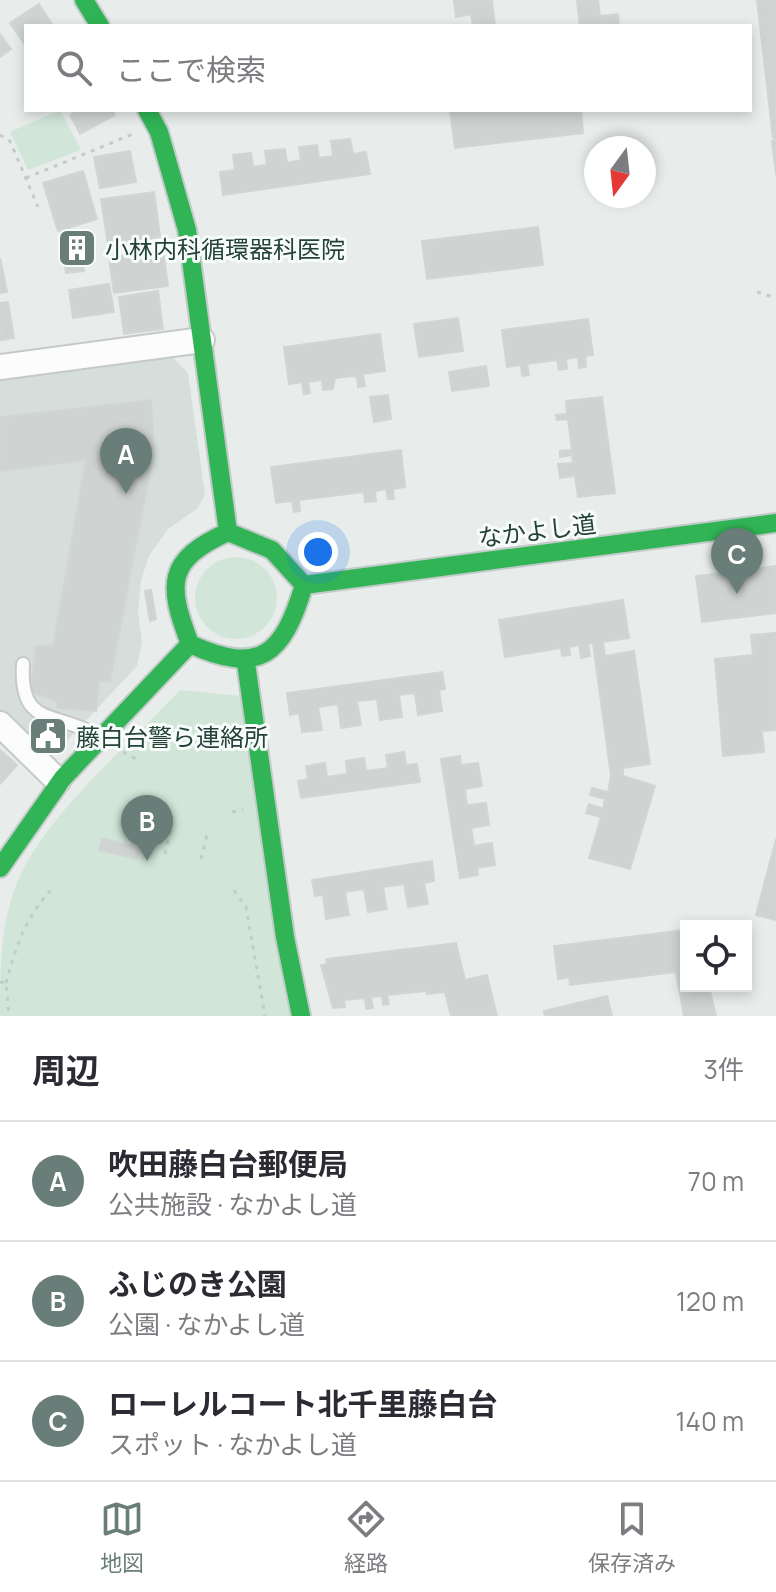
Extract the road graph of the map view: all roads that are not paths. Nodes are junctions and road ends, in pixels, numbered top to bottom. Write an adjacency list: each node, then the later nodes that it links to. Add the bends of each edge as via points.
1 (84, 0): 2 (street)
2 (99, 24)
3 (148, 112): 4 (street, via 159,132 187,230)
4 (202, 340): 5 (street); 7 (street)
5 (0, 367)
6 (776, 523): 8 (street, なかよし道)
7 (228, 532): 8 (street, via 256,539 282,554); 9 (street, via 194,549 177,579 175,606)
8 (304, 585): 10 (street, via 295,620 276,648)
9 (190, 644): 10 (street, via 212,656); 13 (street)
10 (246, 663): 16 (street)
11 (23, 664): 13 (lane, via 21,685 29,707 49,720 82,726)
12 (0, 724): 14 (street)
13 (108, 743): 14 (street)
14 (58, 781): 15 (street, via 23,825)
15 (0, 868)
16 (301, 1016)

